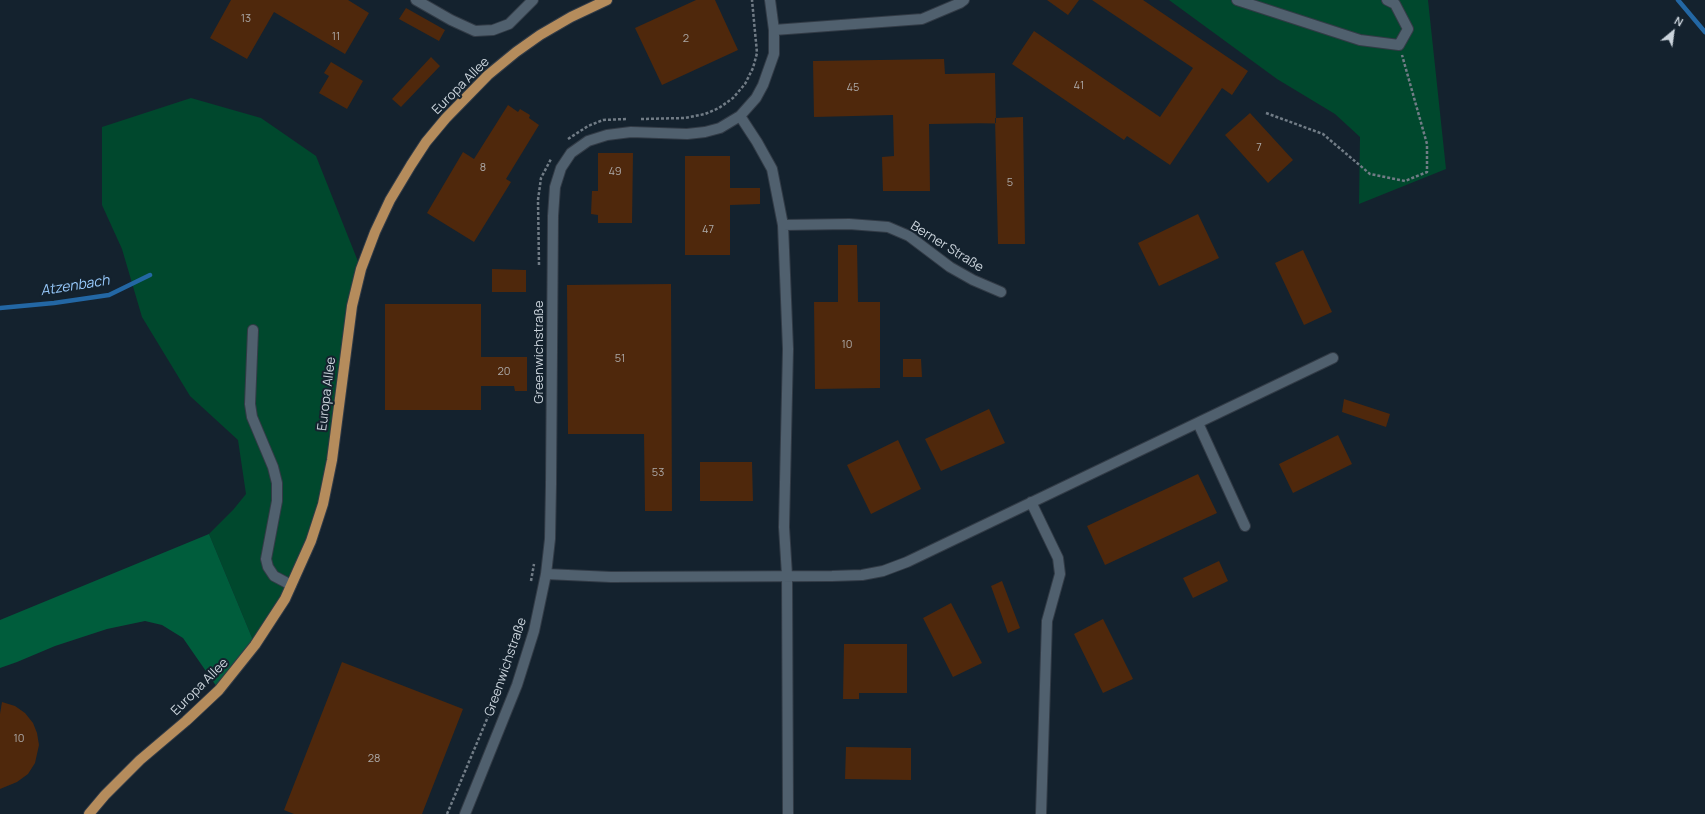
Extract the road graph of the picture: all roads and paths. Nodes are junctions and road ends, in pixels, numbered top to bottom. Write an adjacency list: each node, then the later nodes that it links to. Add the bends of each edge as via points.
1 (416, 0): 2 (street, via 475,30 493,30 509,24)
2 (533, 0)
3 (607, 0): 28 (main road, Europa Allee, via 540,35 488,75 426,142 390,200 361,269 352,306 332,460 323,504 311,541)
4 (752, 0): 14 (path, via 757,53 745,84 733,98 705,114 685,118)
5 (770, 0): 9 (street, Greenwichstraße)
6 (964, 0): 9 (street, via 922,19)
7 (1237, 0): 10 (street, via 1360,40)
8 (1387, 0): 10 (street, via 1395,4 1408,29)
9 (774, 30): 12 (street, Greenwichstraße, via 774,54 770,68 756,98)
10 (1399, 45): 11 (path, via 1427,144 1427,172 1405,181 1370,174 1323,134)
11 (1266, 113)
12 (740, 116): 17 (street, via 772,169); 26 (street, Greenwichstraße, via 720,128 705,132 631,132 606,135 588,141 571,153 561,168 555,186 553,216 550,539)
13 (633, 119): 15 (path, via 603,120 573,134)
14 (640, 119)
15 (563, 143)
16 (555, 153): 18 (path, via 541,178 538,200)
17 (784, 225): 19 (street, Berner Straße, via 849,224 888,228 909,236 950,267); 27 (street, via 788,349 784,527)
18 (539, 267)
19 (1001, 292)
20 (253, 330): 28 (street, via 251,411 277,483 277,501 266,559 268,568 274,576)
21 (1333, 358): 22 (street)
22 (1198, 423): 23 (street); 24 (street)
23 (1030, 502): 27 (street, via 907,562 883,571 862,575); 35 (street, via 1058,558 1060,574 1047,620)
24 (1245, 526)
25 (534, 559): 29 (path)
26 (546, 574): 27 (street, via 611,578); 33 (street, Greenwichstraße, via 534,631 517,686)
27 (788, 575): 34 (street)
28 (292, 585): 31 (main road, Europa Allee, via 270,624 219,690 140,760)
29 (530, 587)
30 (508, 671): 32 (path)
31 (89, 814)
32 (447, 814)
33 (465, 814)
34 (788, 814)
35 (1041, 814)

